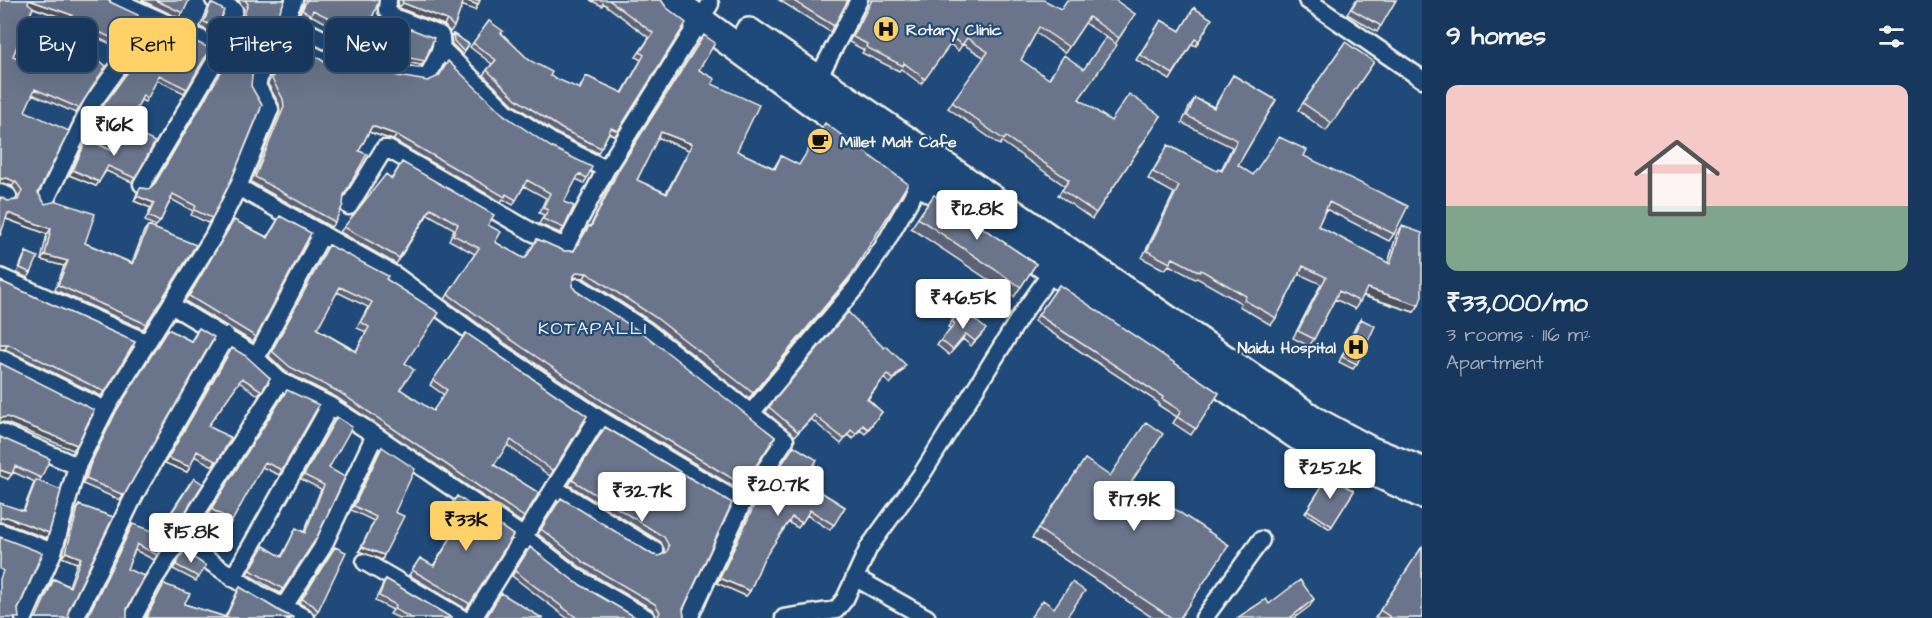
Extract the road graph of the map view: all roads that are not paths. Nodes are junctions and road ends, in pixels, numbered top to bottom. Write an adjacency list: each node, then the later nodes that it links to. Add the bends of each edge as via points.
1 (115, 0): 9 (street)
2 (214, 0): 10 (street, via 234,10)
3 (294, 0): 11 (street)
4 (388, 0): 14 (street, via 388,13 441,35)
5 (672, 0): 8 (main road)
6 (859, 0): 18 (street)
7 (1307, 0): 17 (street)
8 (705, 8): 18 (main road); 19 (street); 20 (main road)
9 (148, 17): 13 (street); 23 (street, via 128,54 87,111)
10 (231, 18)
11 (288, 18)
12 (313, 33): 14 (street, via 413,76 430,72)
13 (208, 42)
14 (441, 48): 19 (street, via 506,112 553,143)
15 (208, 72): 21 (street)
16 (261, 72): 22 (street, via 257,86 270,109)
17 (1422, 79)
18 (817, 80): 20 (main road)
19 (606, 169): 24 (street, via 565,248 388,149 377,158)
20 (927, 171): 26 (main road); 37 (street, via 856,287)
21 (142, 184)
22 (238, 187): 25 (street); 29 (street, via 208,246)
23 (46, 199)
24 (348, 206)
25 (322, 234): 33 (street); 38 (street, via 396,276)
26 (1060, 261): 42 (main road, via 1315,421 1369,450); 44 (main road, via 1298,436); 54 (street, via 1022,314 922,474 869,547)
27 (0, 277): 31 (street)
28 (578, 286): 37 (street, via 646,331)
29 (171, 305): 30 (street); 31 (street)
30 (226, 336): 33 (street); 58 (street, via 135,494)
31 (146, 342): 36 (street)
32 (0, 358): 36 (street)
33 (256, 358): 34 (street)
34 (280, 381): 35 (street); 49 (street)
35 (330, 406): 40 (street); 53 (street)
36 (105, 410): 41 (street)
37 (751, 413): 45 (street, via 785,440)
38 (597, 418): 43 (street); 45 (street)
39 (0, 432): 41 (street)
40 (375, 435): 47 (street); 55 (street, via 322,548)
41 (77, 466): 51 (street)
42 (1422, 471)
43 (554, 488): 47 (street); 50 (street)
44 (1422, 494)
45 (742, 504): 64 (street)
46 (0, 532): 51 (street)
47 (524, 537): 62 (street); 63 (street, via 577,578)
48 (1261, 540): 66 (street)
49 (179, 541): 53 (street); 59 (street)
50 (655, 551)
51 (53, 552): 57 (street)
52 (365, 562): 61 (street)
53 (233, 578): 55 (street)
54 (856, 578): 56 (street); 65 (street, via 836,610)
55 (284, 608): 60 (street)
56 (917, 615)
57 (24, 618)
58 (75, 618)
59 (133, 618)
60 (305, 618)
61 (461, 618)
62 (473, 618)
63 (646, 618)
64 (689, 618)
65 (784, 618)
66 (1204, 618)

